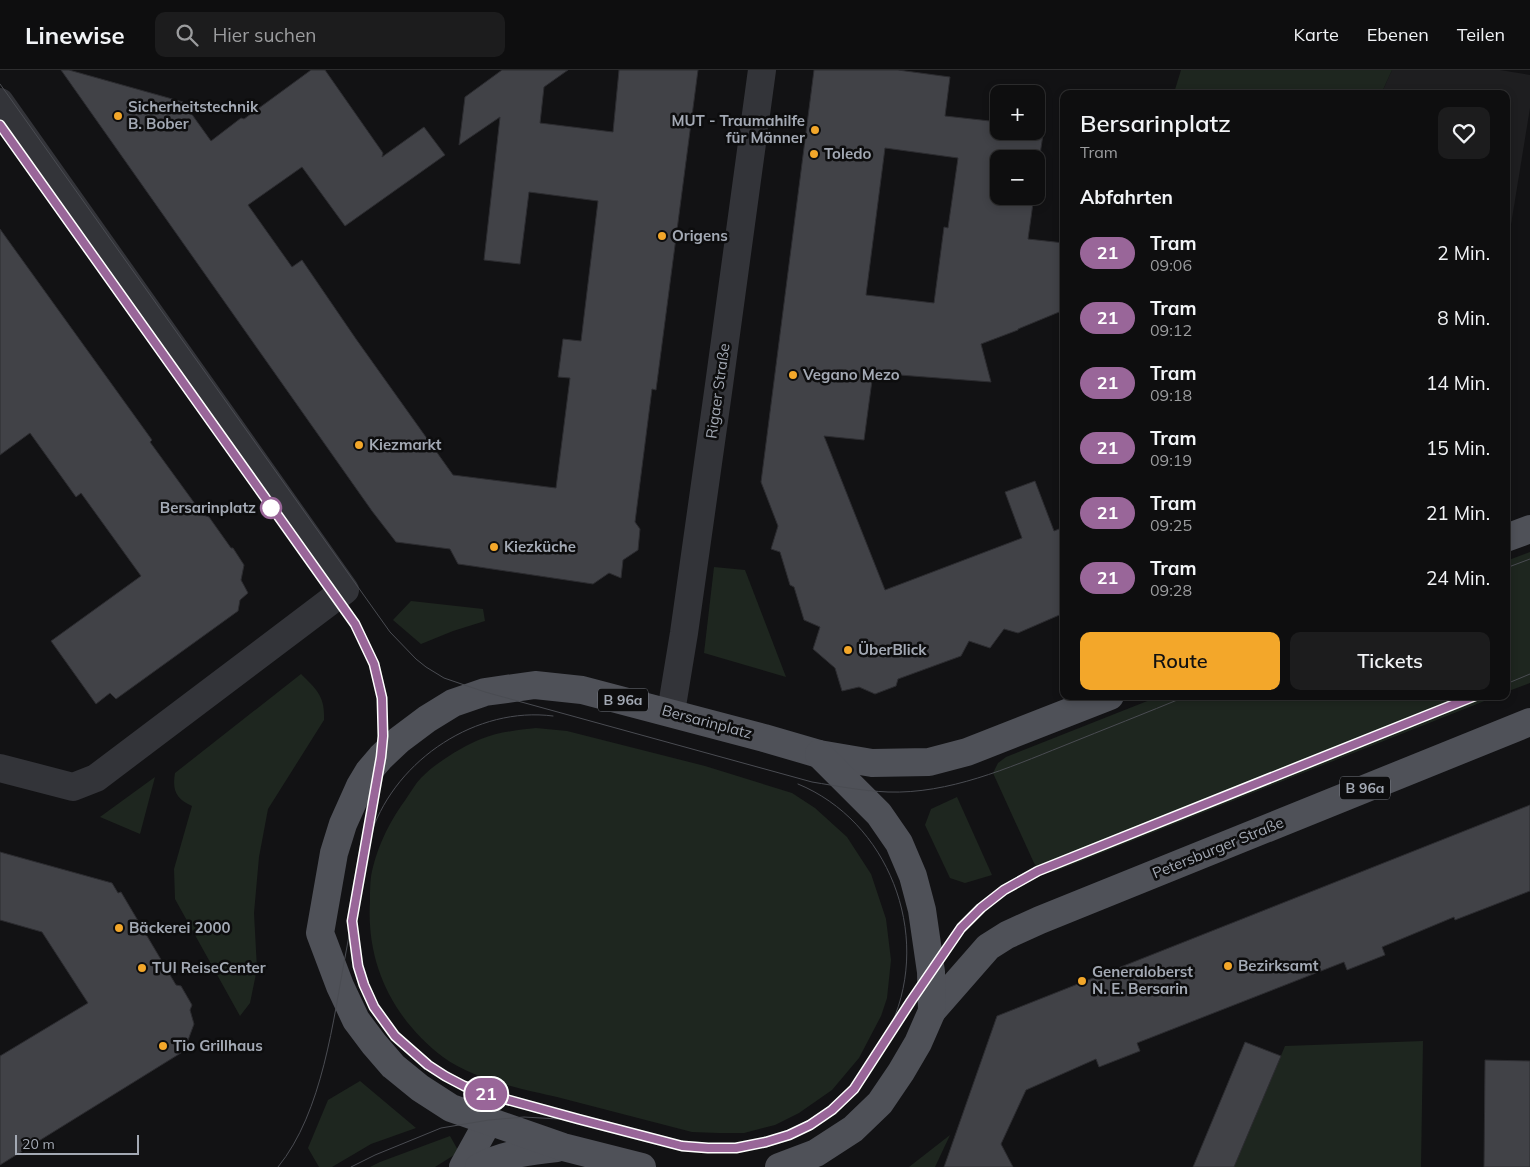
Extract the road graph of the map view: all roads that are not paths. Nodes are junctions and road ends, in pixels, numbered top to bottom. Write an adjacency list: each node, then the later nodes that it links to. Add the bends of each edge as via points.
1 (762, 70): 6 (street, Rigaer Straße, via 720,385)
2 (0, 102): 9 (street, via 345,590 96,778 73,788)
3 (1530, 528): 4 (main road)
4 (1510, 536)
5 (1100, 700): 8 (main road, B 96a, via 975,749 929,762 872,763)
6 (671, 712): 8 (main road, Bersarinplatz / B 96a); 11 (main road, Bersarinplatz / B 96a, via 582,690 535,685 485,692 453,703 398,740 369,770 343,824 334,853 320,933 356,1020 393,1066 420,1088 451,1108)
7 (1530, 722): 10 (main road, Petersburger Straße / B 96a, via 1007,935 988,947)
8 (819, 754): 10 (main road, Bersarinplatz, via 878,814 903,851 922,910 931,972)
9 (0, 768)
10 (932, 1011): 16 (main road, Bersarinplatz / B 96a, via 918,1043 880,1103 853,1129 824,1148)
11 (489, 1120): 12 (main road, Bersarinplatz); 13 (main road)
12 (563, 1147): 14 (main road, via 521,1152); 15 (main road, Bersarinplatz)
13 (463, 1167)
14 (479, 1167)
15 (642, 1167)
16 (779, 1167)

